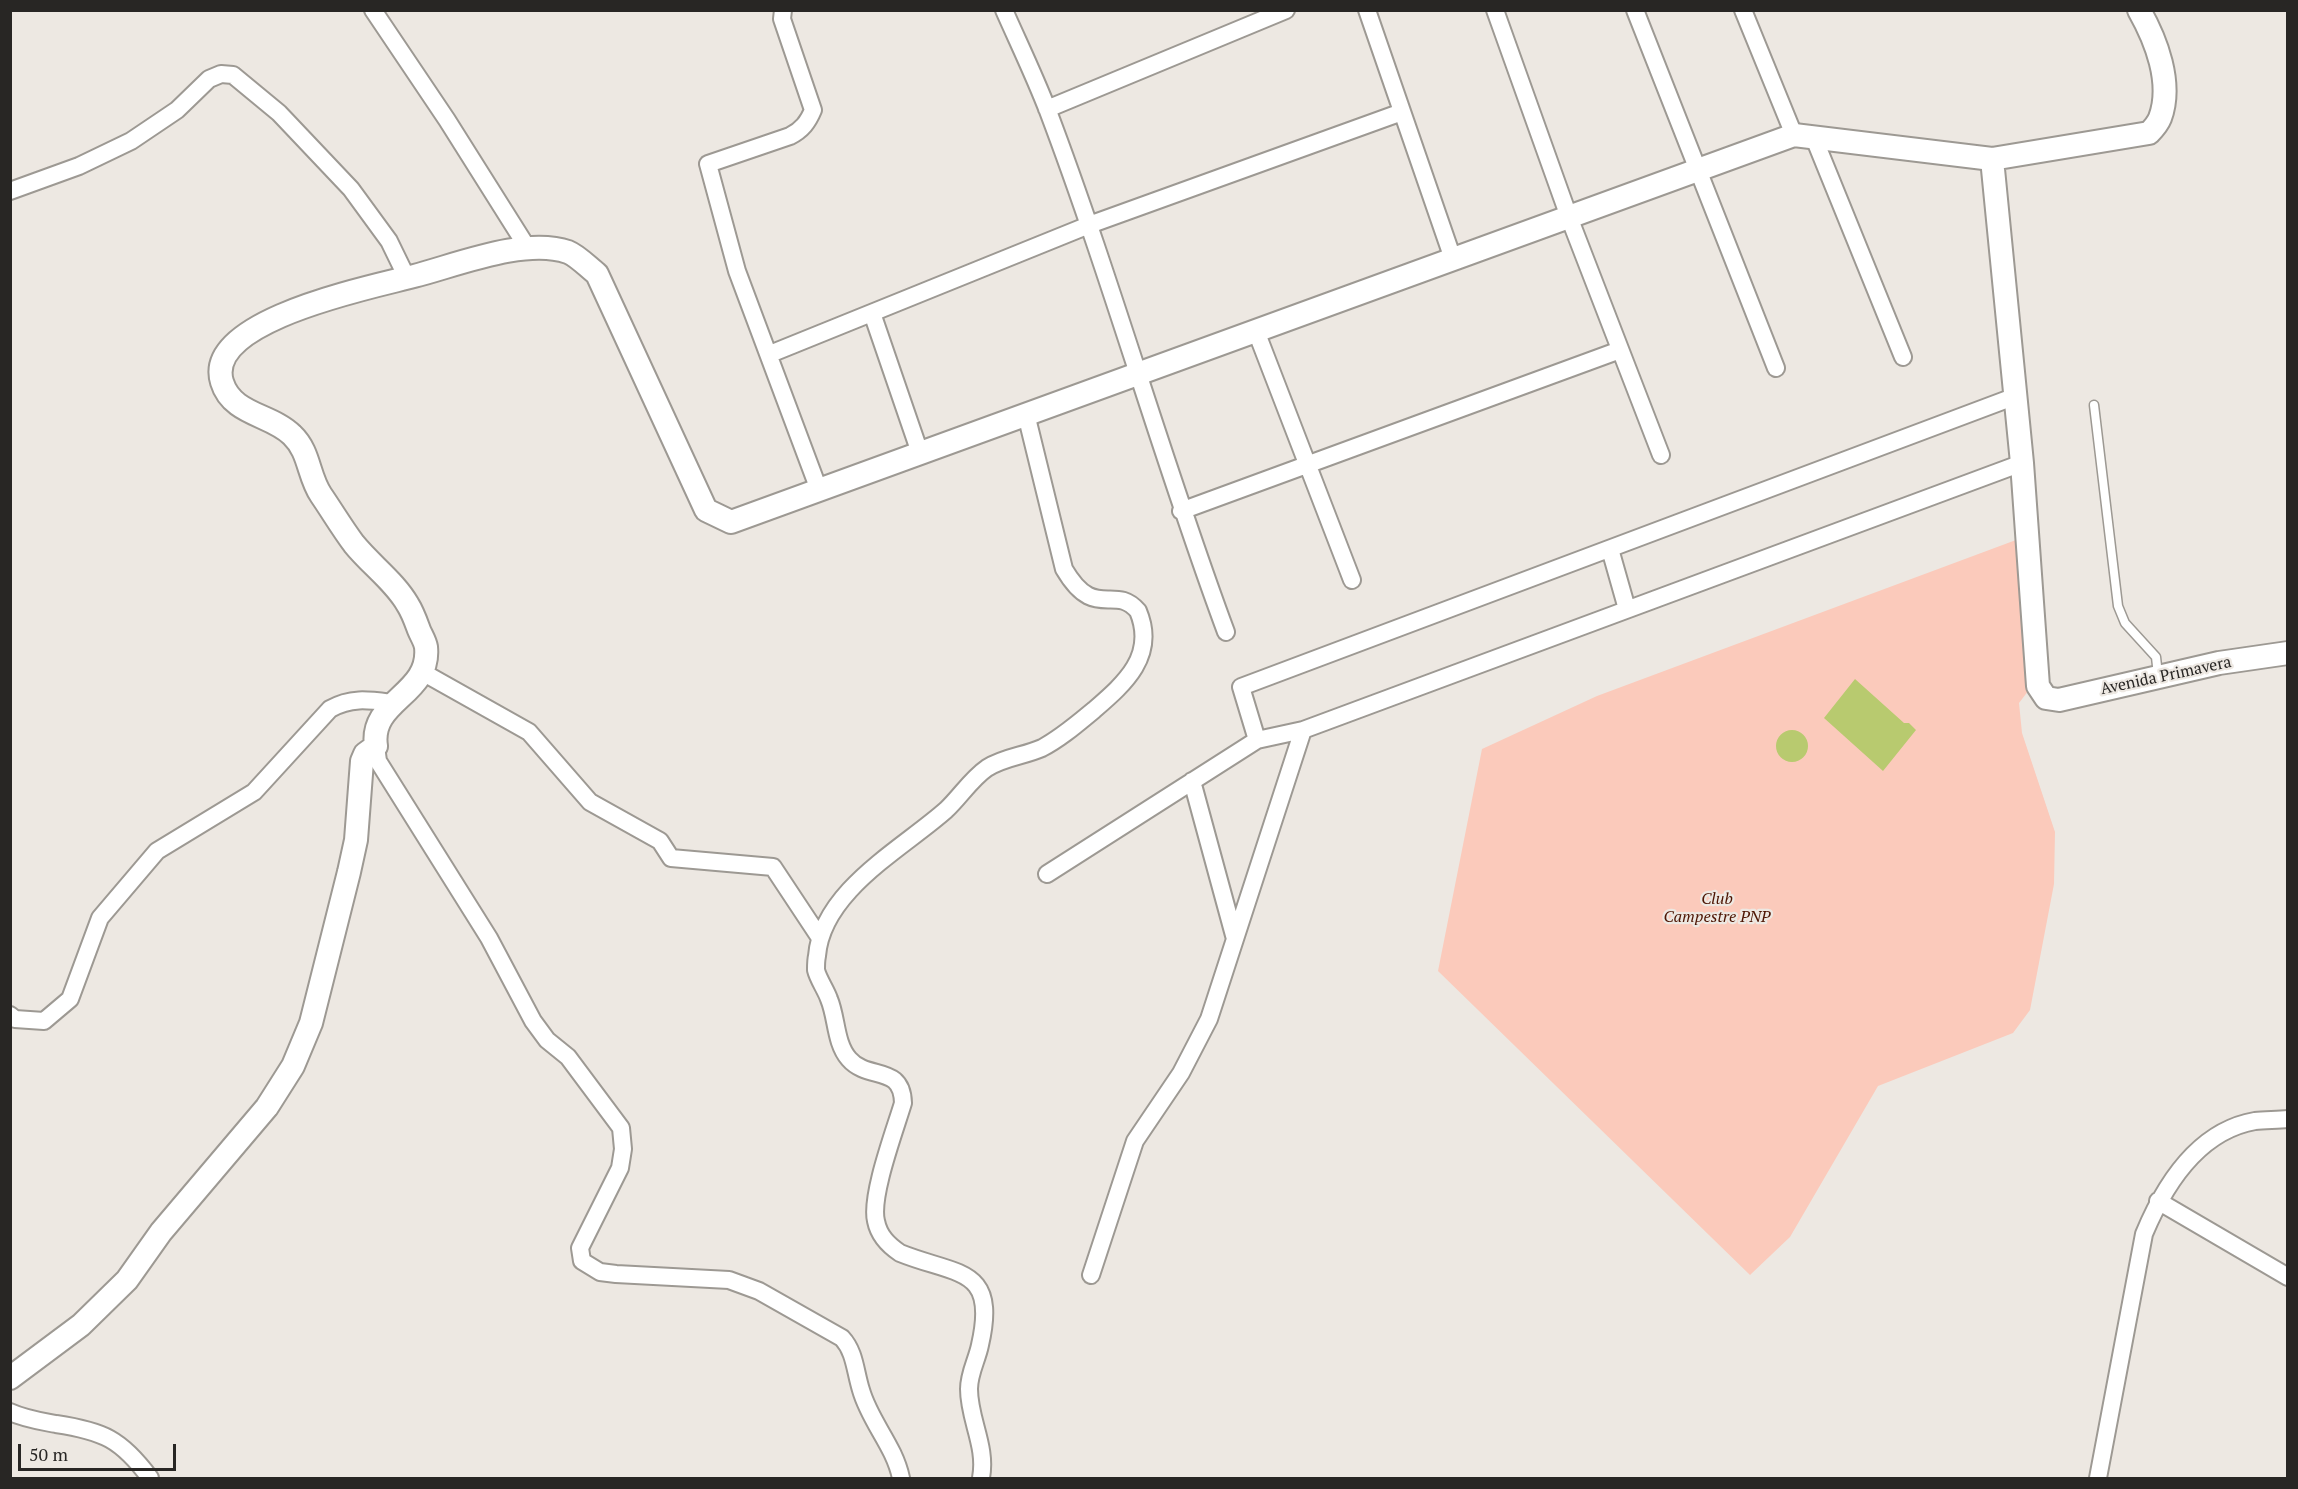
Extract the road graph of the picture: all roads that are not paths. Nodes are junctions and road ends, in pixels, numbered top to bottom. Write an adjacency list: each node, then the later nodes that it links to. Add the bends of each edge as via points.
1 (373, 10): 18 (street)
2 (783, 10): 24 (street, via 782,19 813,110 810,119 790,136 708,164 737,270)
3 (1004, 10): 10 (street)
4 (1286, 10): 10 (street)
5 (1367, 10): 11 (street)
6 (1495, 10): 16 (street)
7 (1635, 10): 14 (street)
8 (1743, 10): 12 (street)
9 (2139, 10): 13 (street, via 2153,34 2164,93 2160,119 2149,133)
10 (1047, 109): 17 (street)
11 (1402, 112): 17 (street); 19 (street)
12 (1804, 137): 13 (street); 14 (street); 25 (street)
13 (1992, 159): 28 (street)
14 (1697, 170): 16 (street); 26 (street)
15 (10, 191): 20 (street, via 79,166 131,141 177,110 208,79 233,75 279,113 351,189 389,241)
16 (1569, 217): 19 (street); 23 (street)
17 (1089, 225): 21 (street); 27 (street)
18 (527, 247): 20 (street); 35 (street, via 569,252 597,274 706,510 731,522)
19 (1453, 259): 22 (street)
20 (407, 278): 42 (street, via 268,320 251,329 228,351 221,368 222,382 237,405 279,424 293,436 307,454 323,499 355,544 408,605 426,646)
21 (872, 312): 24 (street); 31 (street)
22 (1256, 331): 27 (street); 33 (street)
23 (1620, 350): 32 (street); 33 (street)
24 (770, 354): 35 (street)
25 (1903, 357)
26 (1776, 368)
27 (1138, 373): 30 (street); 36 (street)
28 (2016, 396): 34 (street); 37 (street)
29 (2094, 405): 43 (lane, via 2118,606 2125,623 2156,657)
30 (1026, 414): 31 (street); 50 (street, via 1064,568 1077,588 1090,598 1120,599 1138,611 1143,639 1137,664 1125,684 1058,739 984,770 949,807 860,880 834,911)
31 (920, 453): 35 (street)
32 (1661, 455)
33 (1308, 464): 36 (street); 38 (street)
34 (2022, 464): 39 (street); 43 (street, Avenida Primavera, via 2038,686 2046,698 2059,700)
35 (819, 490)
36 (1181, 511): 40 (street)
37 (1610, 549): 39 (street); 46 (street, via 1240,687)
38 (1352, 580)
39 (1627, 609): 45 (street)
40 (1226, 632)
41 (2288, 654): 43 (street, Avenida Primavera, via 2219,663)
42 (424, 673): 44 (street); 50 (street, via 529,732 590,802 660,841 671,858 773,867)
43 (2159, 677)
44 (392, 703): 47 (street, via 374,733); 52 (street, via 360,699 344,701 330,709 254,792 157,851 100,918 70,999 44,1021 15,1019)
45 (1303, 730): 46 (street); 51 (street)
46 (1257, 740): 48 (street)
47 (376, 746): 57 (street, via 362,761 356,840 349,872 311,1023 293,1066 267,1107 161,1232 127,1280 81,1325); 60 (street, via 378,760 489,938 533,1021 547,1040 568,1057 621,1128 620,1168 580,1248 582,1261 600,1272 729,1280 759,1291 842,1338 850,1347 861,1392 892,1448)
48 (1192, 782): 49 (street); 51 (street)
49 (1047, 874)
50 (820, 938): 61 (street, via 816,971 830,1002 844,1053 858,1066 891,1077 903,1095 875,1207 878,1230 900,1253 965,1275 978,1287 986,1303 986,1320 969,1386 970,1408 982,1449)
51 (1234, 939): 55 (street, via 1209,1018 1181,1073 1136,1142)
52 (10, 1015)
53 (2288, 1119): 54 (street, via 2253,1122 2222,1134 2194,1155)
54 (2158, 1201): 56 (street); 62 (street, via 2144,1234)
55 (1090, 1275)
56 (2288, 1277)
57 (10, 1378)
58 (10, 1412): 59 (street, via 30,1420 99,1432 127,1450)
59 (150, 1479)
60 (902, 1479)
61 (981, 1479)
62 (2098, 1479)

